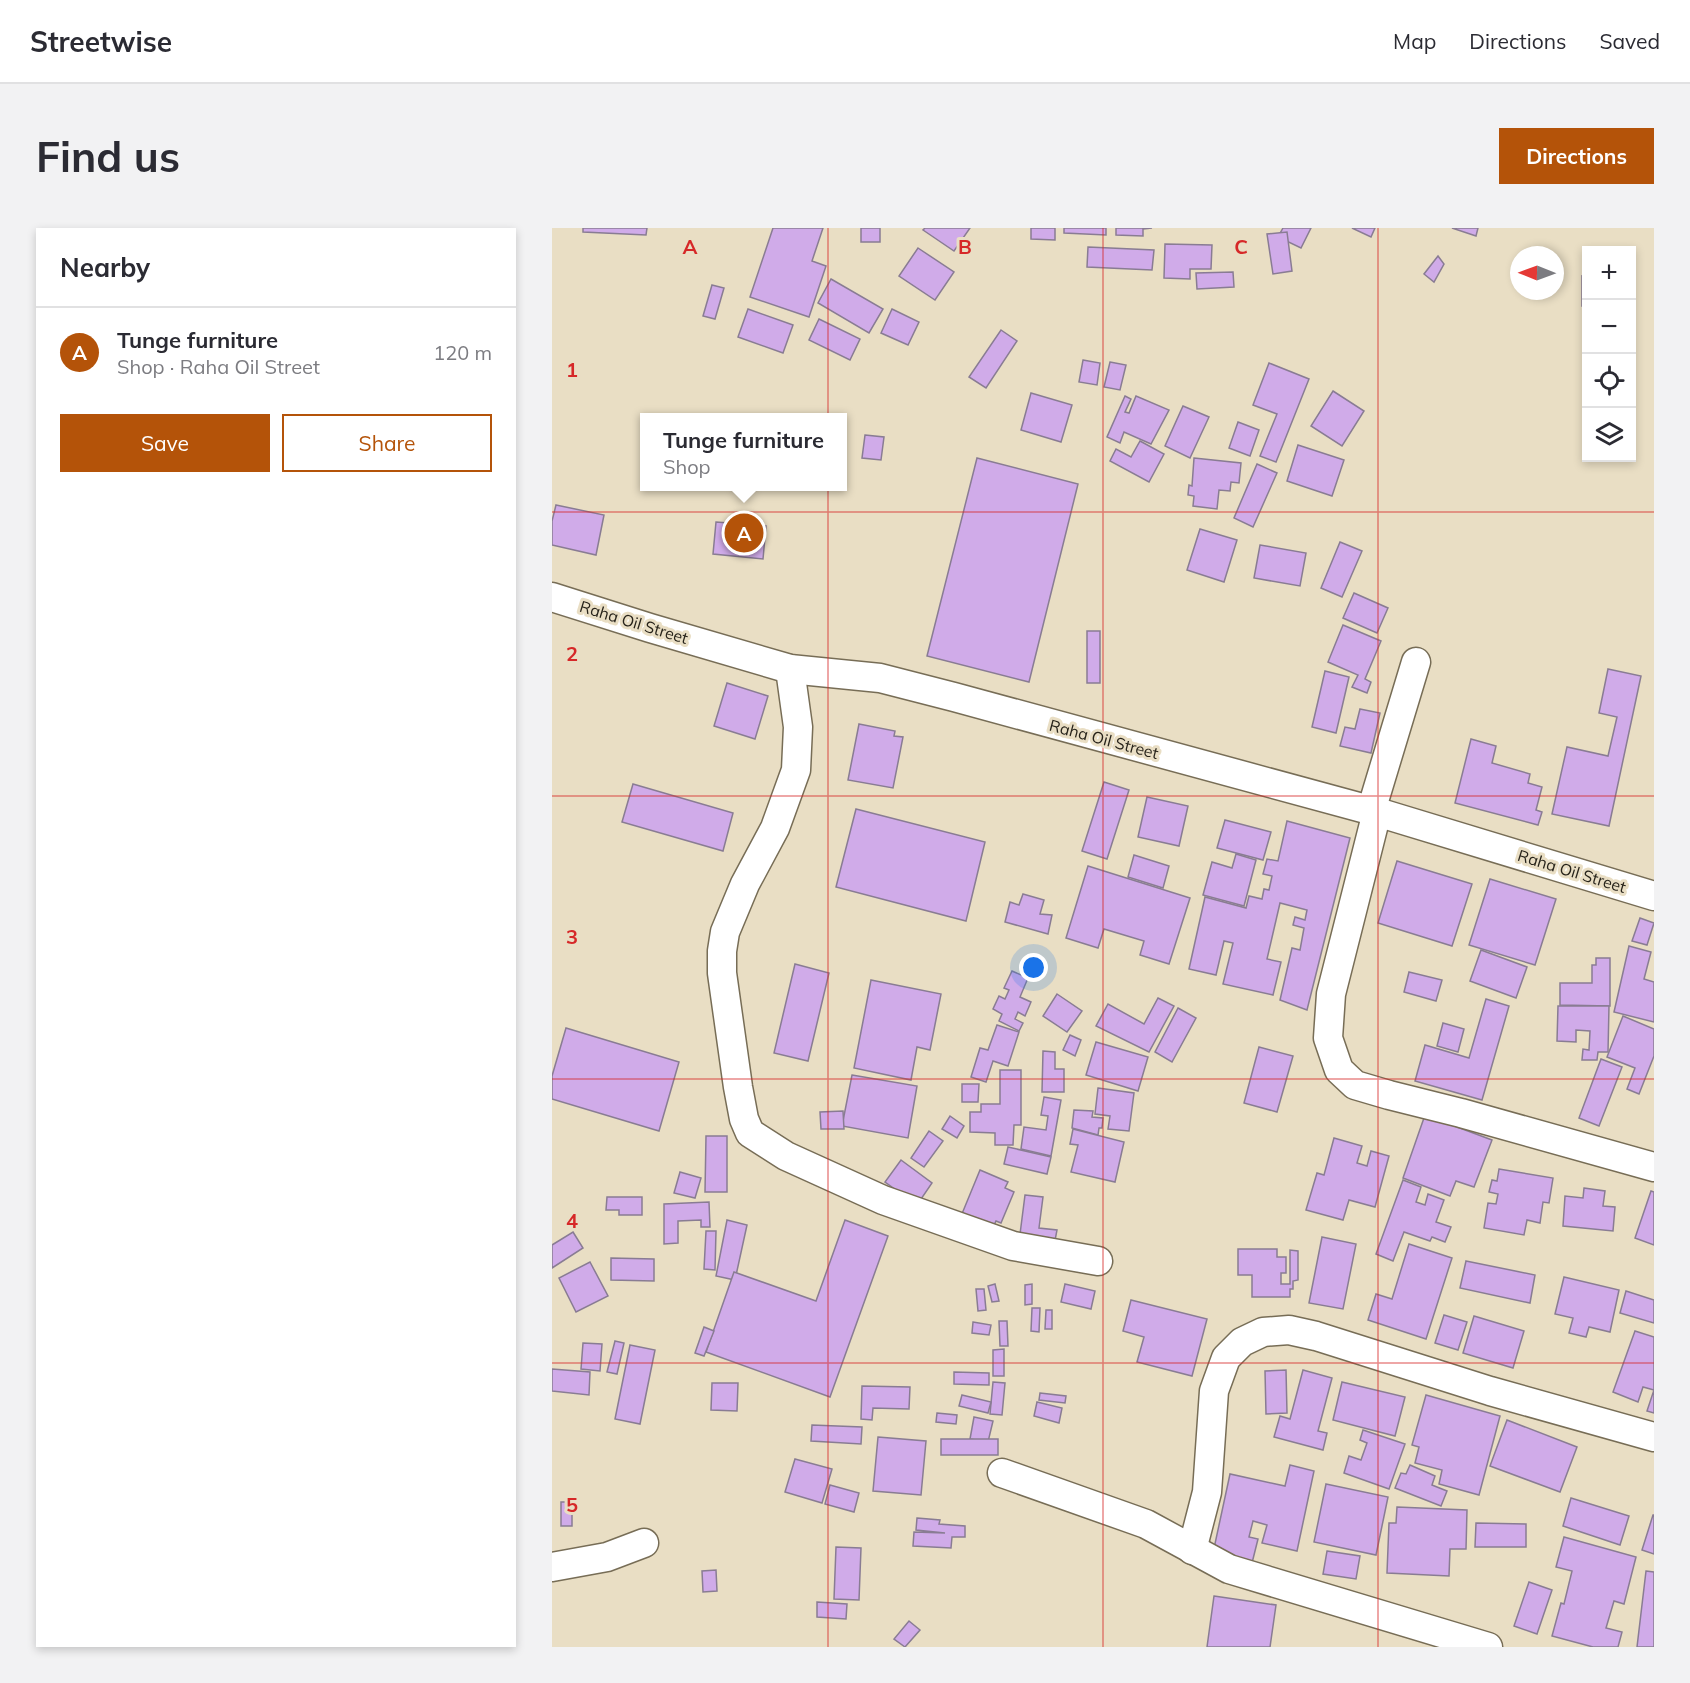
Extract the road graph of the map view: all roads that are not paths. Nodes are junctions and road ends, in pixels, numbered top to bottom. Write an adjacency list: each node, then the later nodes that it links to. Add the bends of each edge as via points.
1 (552, 597): 3 (street, Raha Oil Street)
2 (1416, 662): 4 (street)
3 (790, 669): 4 (street, Raha Oil Street, via 880,678); 7 (street, via 798,727 796,770 775,828 725,932 722,951 738,1087 750,1133 786,1156 883,1200 1013,1246)
4 (1374, 812): 5 (street, Raha Oil Street); 6 (street, via 1331,994 1328,1038 1339,1070 1355,1085)
5 (1654, 896)
6 (1654, 1167)
7 (1098, 1261)
8 (1654, 1437): 11 (street, via 1316,1336 1289,1330 1263,1332 1242,1342 1226,1358 1214,1391 1208,1492)
9 (1002, 1473): 11 (street, via 1146,1524)
10 (644, 1543): 12 (street, via 607,1557)
11 (1192, 1550): 13 (street, via 1229,1569)
12 (552, 1567)
13 (1488, 1647)

